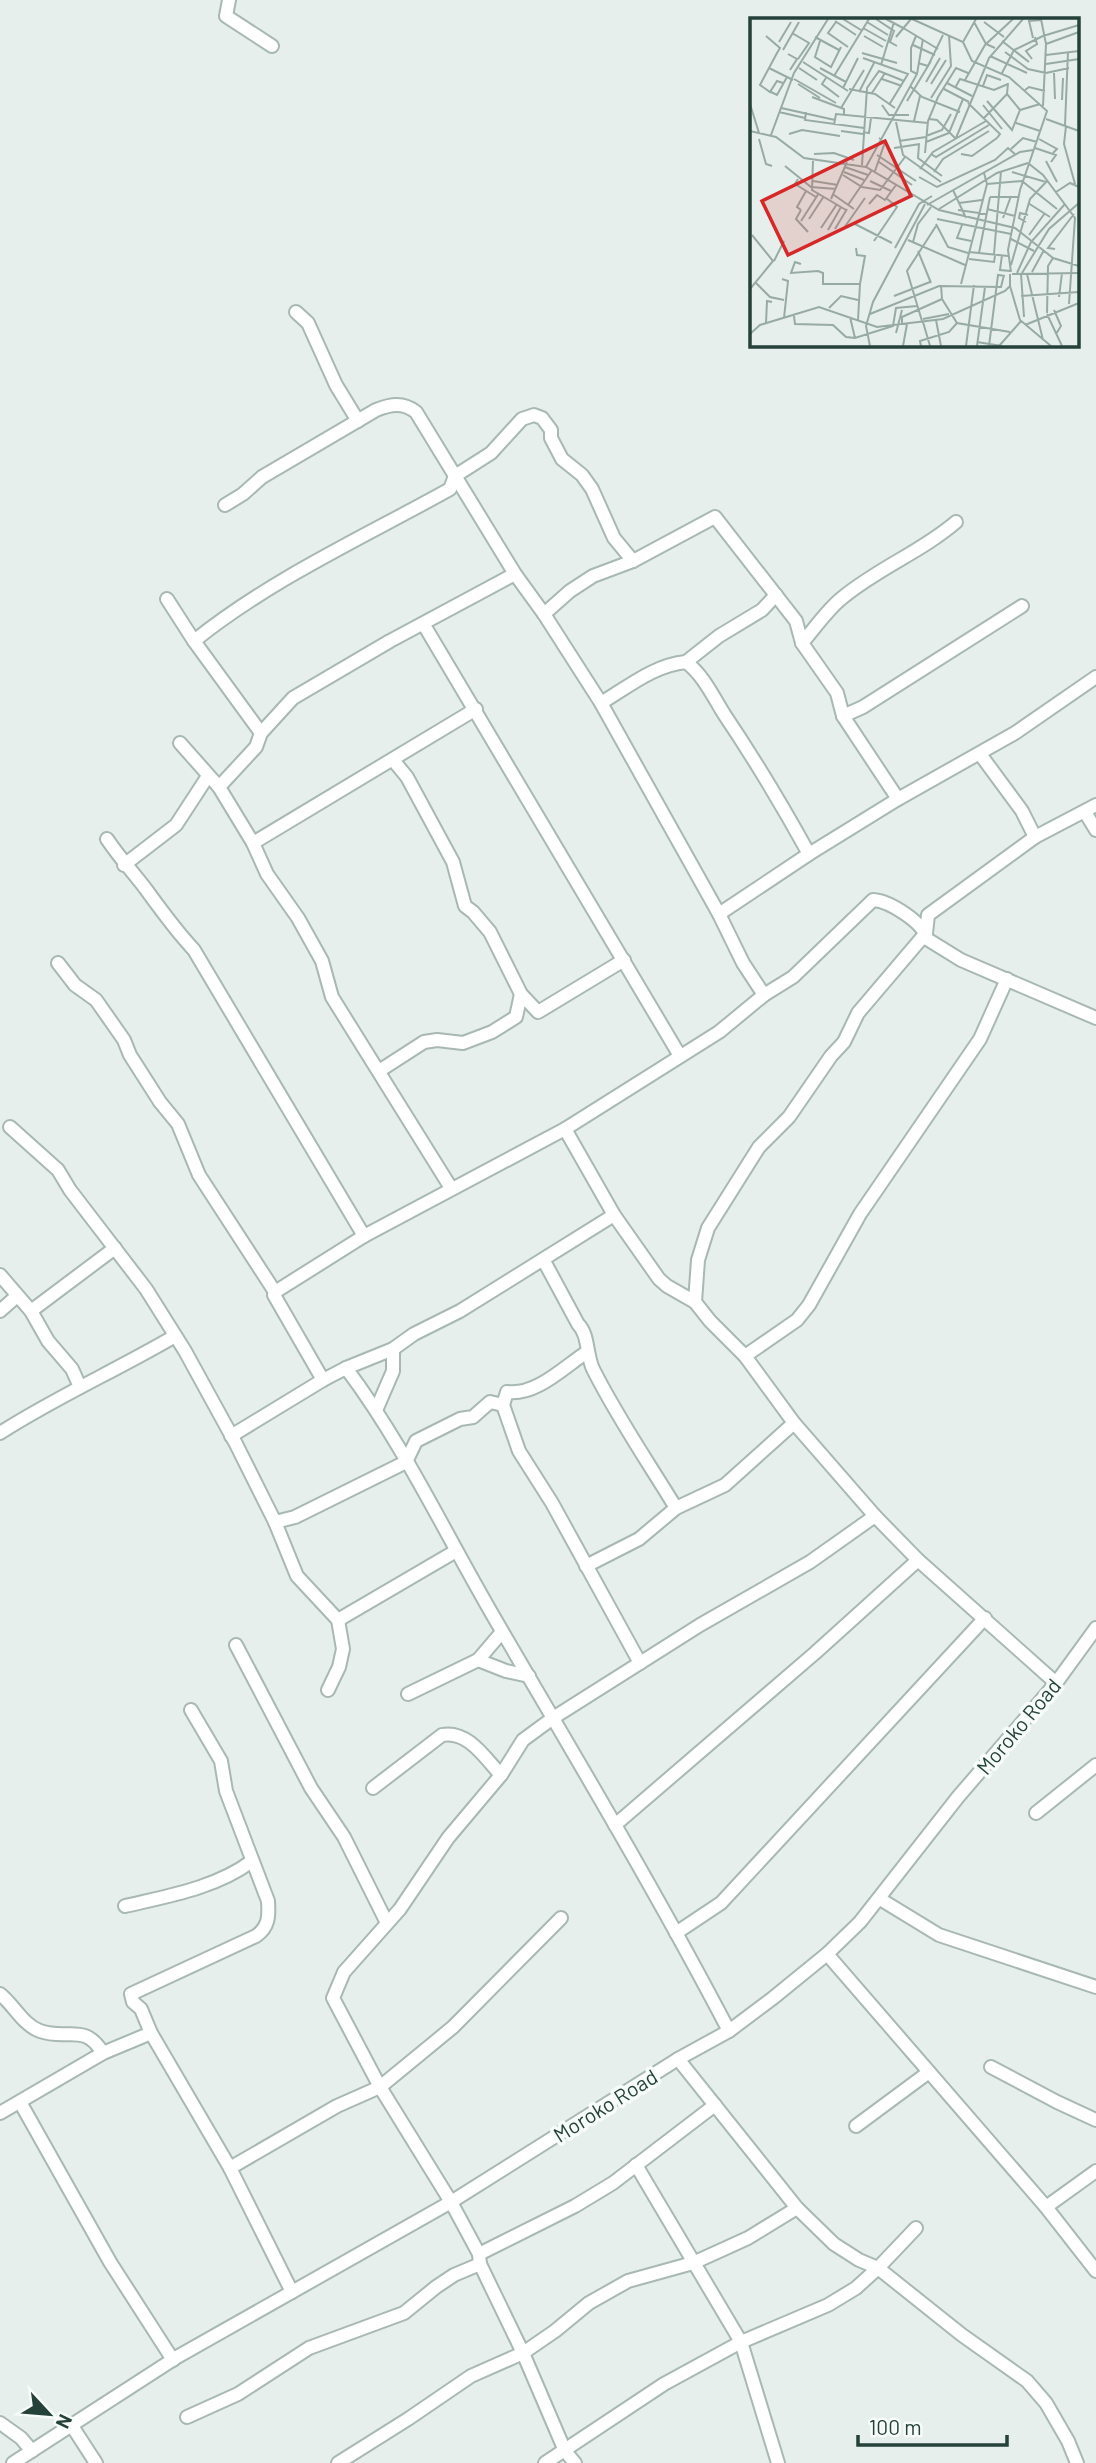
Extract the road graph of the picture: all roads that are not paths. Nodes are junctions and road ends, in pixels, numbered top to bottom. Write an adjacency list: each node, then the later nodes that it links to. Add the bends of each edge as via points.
1 (229, 0): 2 (street, via 226,16)
2 (272, 46)
3 (296, 313): 4 (street, via 309,323 336,385)
4 (358, 421): 5 (street, via 389,405 409,406); 6 (street, via 262,477)
5 (456, 476): 8 (street, via 491,453 522,419 542,418 562,459 592,489 614,538); 9 (street); 15 (street, via 450,489 304,568)
6 (225, 505)
7 (956, 522): 16 (street, via 841,598)
8 (633, 561): 10 (street, via 715,517); 13 (street, via 593,576)
9 (515, 573): 13 (street); 14 (street)
10 (776, 595): 16 (street, via 796,621); 17 (street, via 762,610)
11 (167, 599): 15 (street)
12 (1022, 606): 21 (street)
13 (544, 614): 19 (street)
14 (424, 625): 20 (street); 22 (street, via 293,698)
15 (194, 641): 22 (street)
16 (802, 643): 21 (street, via 833,686)
17 (686, 662): 19 (street, via 644,676); 34 (street, via 706,682)
18 (1096, 677): 24 (street)
19 (601, 703): 36 (street)
20 (476, 709): 25 (street); 38 (street)
21 (843, 716): 28 (street)
22 (261, 733): 27 (street, via 256,747)
23 (180, 743): 26 (street)
24 (980, 754): 28 (street); 31 (street, via 1022,811)
25 (393, 760): 33 (street); 41 (street, via 453,862 465,906 490,932)
26 (208, 776): 27 (street); 35 (street, via 176,825)
27 (219, 788): 33 (street)
28 (898, 799): 34 (street)
29 (1091, 808): 30 (street); 31 (street)
30 (1096, 830)
31 (1035, 837): 37 (street, via 928,915)
32 (107, 839): 35 (street)
33 (253, 844): 46 (street, via 322,961 332,997)
34 (808, 854): 36 (street)
35 (124, 865): 51 (street, via 194,950)
36 (719, 914): 42 (street)
37 (926, 933): 40 (street, via 927,939 961,960); 42 (street, via 907,915 873,900 793,977); 57 (street, via 858,1013 844,1042 789,1117 758,1147 708,1228)
38 (624, 960): 41 (street, via 538,1012); 45 (street)
39 (58, 963): 55 (street, via 75,985 96,1000 124,1040 178,1124 199,1175)
40 (1007, 979): 44 (street); 63 (street, via 980,1039 860,1214 809,1305 797,1320)
41 (522, 994): 46 (street, via 516,1017 492,1031 463,1043 424,1042)
42 (764, 995): 45 (street)
43 (1096, 1001): 44 (street)
44 (1091, 1016)
45 (680, 1056): 48 (street)
46 (379, 1072): 49 (street)
47 (10, 1127): 52 (street, via 58,1170)
48 (565, 1129): 49 (street); 50 (street)
49 (451, 1188): 51 (street)
50 (614, 1215): 53 (street); 57 (street, via 659,1279)
51 (364, 1236): 55 (street)
52 (115, 1248): 59 (street); 60 (street)
53 (544, 1261): 61 (street); 62 (street, via 584,1330)
54 (0, 1275): 56 (street)
55 (275, 1292): 65 (street)
56 (16, 1296): 58 (street); 59 (street)
57 (695, 1302): 63 (street)
58 (0, 1311)
59 (31, 1311): 66 (street, via 48,1341 72,1368)
60 (175, 1336): 66 (street); 71 (street)
61 (393, 1349): 64 (street); 68 (street, via 393,1371)
62 (587, 1352): 67 (street, via 536,1387 507,1392); 73 (street)
63 (745, 1356): 69 (street)
64 (346, 1368): 65 (street); 68 (street)
65 (323, 1380): 71 (street)
66 (80, 1387): 70 (street)
67 (503, 1405): 72 (street, via 490,1402 473,1417 416,1441); 78 (street, via 519,1451)
68 (377, 1408): 72 (street)
69 (794, 1423): 73 (street, via 725,1485); 74 (street)
70 (0, 1433)
71 (231, 1436): 75 (street)
72 (406, 1462): 75 (street, via 295,1517); 76 (street)
73 (676, 1508): 78 (street, via 639,1539)
74 (875, 1516): 77 (street); 85 (street, via 810,1562)
75 (275, 1522): 80 (street, via 297,1576)
76 (456, 1551): 80 (street); 82 (street)
77 (918, 1560): 79 (street); 96 (street)
78 (586, 1566): 85 (street)
79 (985, 1618): 87 (street); 102 (street, via 721,1903)
80 (338, 1620): 88 (street, via 343,1650)
81 (1096, 1628): 87 (street, Moroko Road)
82 (502, 1632): 84 (street); 86 (street)
83 (236, 1645): 101 (street)
84 (478, 1660): 86 (street); 89 (street)
85 (640, 1663): 91 (street)
86 (529, 1676): 91 (street)
87 (1056, 1683): 98 (street, Moroko Road, via 958,1797)
88 (328, 1690)
89 (408, 1694)
90 (191, 1710): 97 (street, via 221,1761 226,1791)
91 (553, 1718): 93 (street, via 523,1740); 96 (street)
92 (1096, 1765): 95 (street)
93 (501, 1775): 94 (street, via 463,1736 448,1734); 101 (street, via 448,1838)
94 (373, 1788)
95 (1036, 1813)
96 (615, 1825): 102 (street)
97 (252, 1861): 99 (street, via 237,1872 184,1892); 107 (street, via 268,1901 265,1930 131,1994)
98 (880, 1899): 103 (street, Moroko Road); 104 (street, via 939,1935)
99 (125, 1906)
100 (561, 1918): 112 (street, via 453,2027)
101 (387, 1923): 112 (street, via 344,1972 333,1998)
102 (676, 1933): 106 (street)
103 (827, 1954): 106 (street, Moroko Road); 111 (street)
104 (1096, 1987)
105 (0, 1994): 108 (street, via 41,2032 88,2036)
106 (729, 2031): 109 (street, Moroko Road)
107 (151, 2033): 108 (street); 119 (street)
108 (103, 2053): 113 (street)
109 (678, 2059): 114 (street); 121 (street, Moroko Road)
110 (991, 2067): 116 (street)
111 (929, 2072): 117 (street); 122 (street)
112 (380, 2087): 119 (street, via 337,2106); 121 (street)
113 (20, 2102): 115 (street); 132 (street, via 110,2262)
114 (715, 2105): 118 (street); 123 (street)
115 (0, 2113)
116 (1096, 2120)
117 (856, 2126)
118 (636, 2165): 125 (street, via 575,2206); 126 (street)
119 (230, 2168): 129 (street)
120 (1096, 2171): 122 (street)
121 (451, 2202): 125 (street); 129 (street, Moroko Road)
122 (1046, 2207): 128 (street)
123 (797, 2208): 126 (street, via 748,2238); 127 (street, via 834,2244)
124 (916, 2228): 127 (street)
125 (479, 2259): 131 (street); 133 (street, via 404,2313 309,2348 238,2394)
126 (693, 2263): 130 (street); 131 (street, via 628,2281 589,2303)
127 (878, 2268): 130 (street, via 828,2305); 144 (street, via 1027,2381 1046,2403)
128 (1096, 2271)
129 (292, 2292): 132 (street, Moroko Road)
130 (741, 2342): 137 (street, via 664,2384); 143 (street)
131 (523, 2353): 137 (street); 140 (street, via 471,2376)
132 (173, 2360): 135 (street, Moroko Road)
133 (187, 2417)
134 (0, 2423): 136 (street)
135 (72, 2426): 136 (street, Moroko Road); 139 (street)
136 (33, 2451): 138 (street, Moroko Road)
137 (565, 2451): 141 (street); 142 (street)
138 (13, 2463)
139 (96, 2463)
140 (338, 2463)
141 (545, 2463)
142 (575, 2463)
143 (778, 2463)
144 (1077, 2463)

